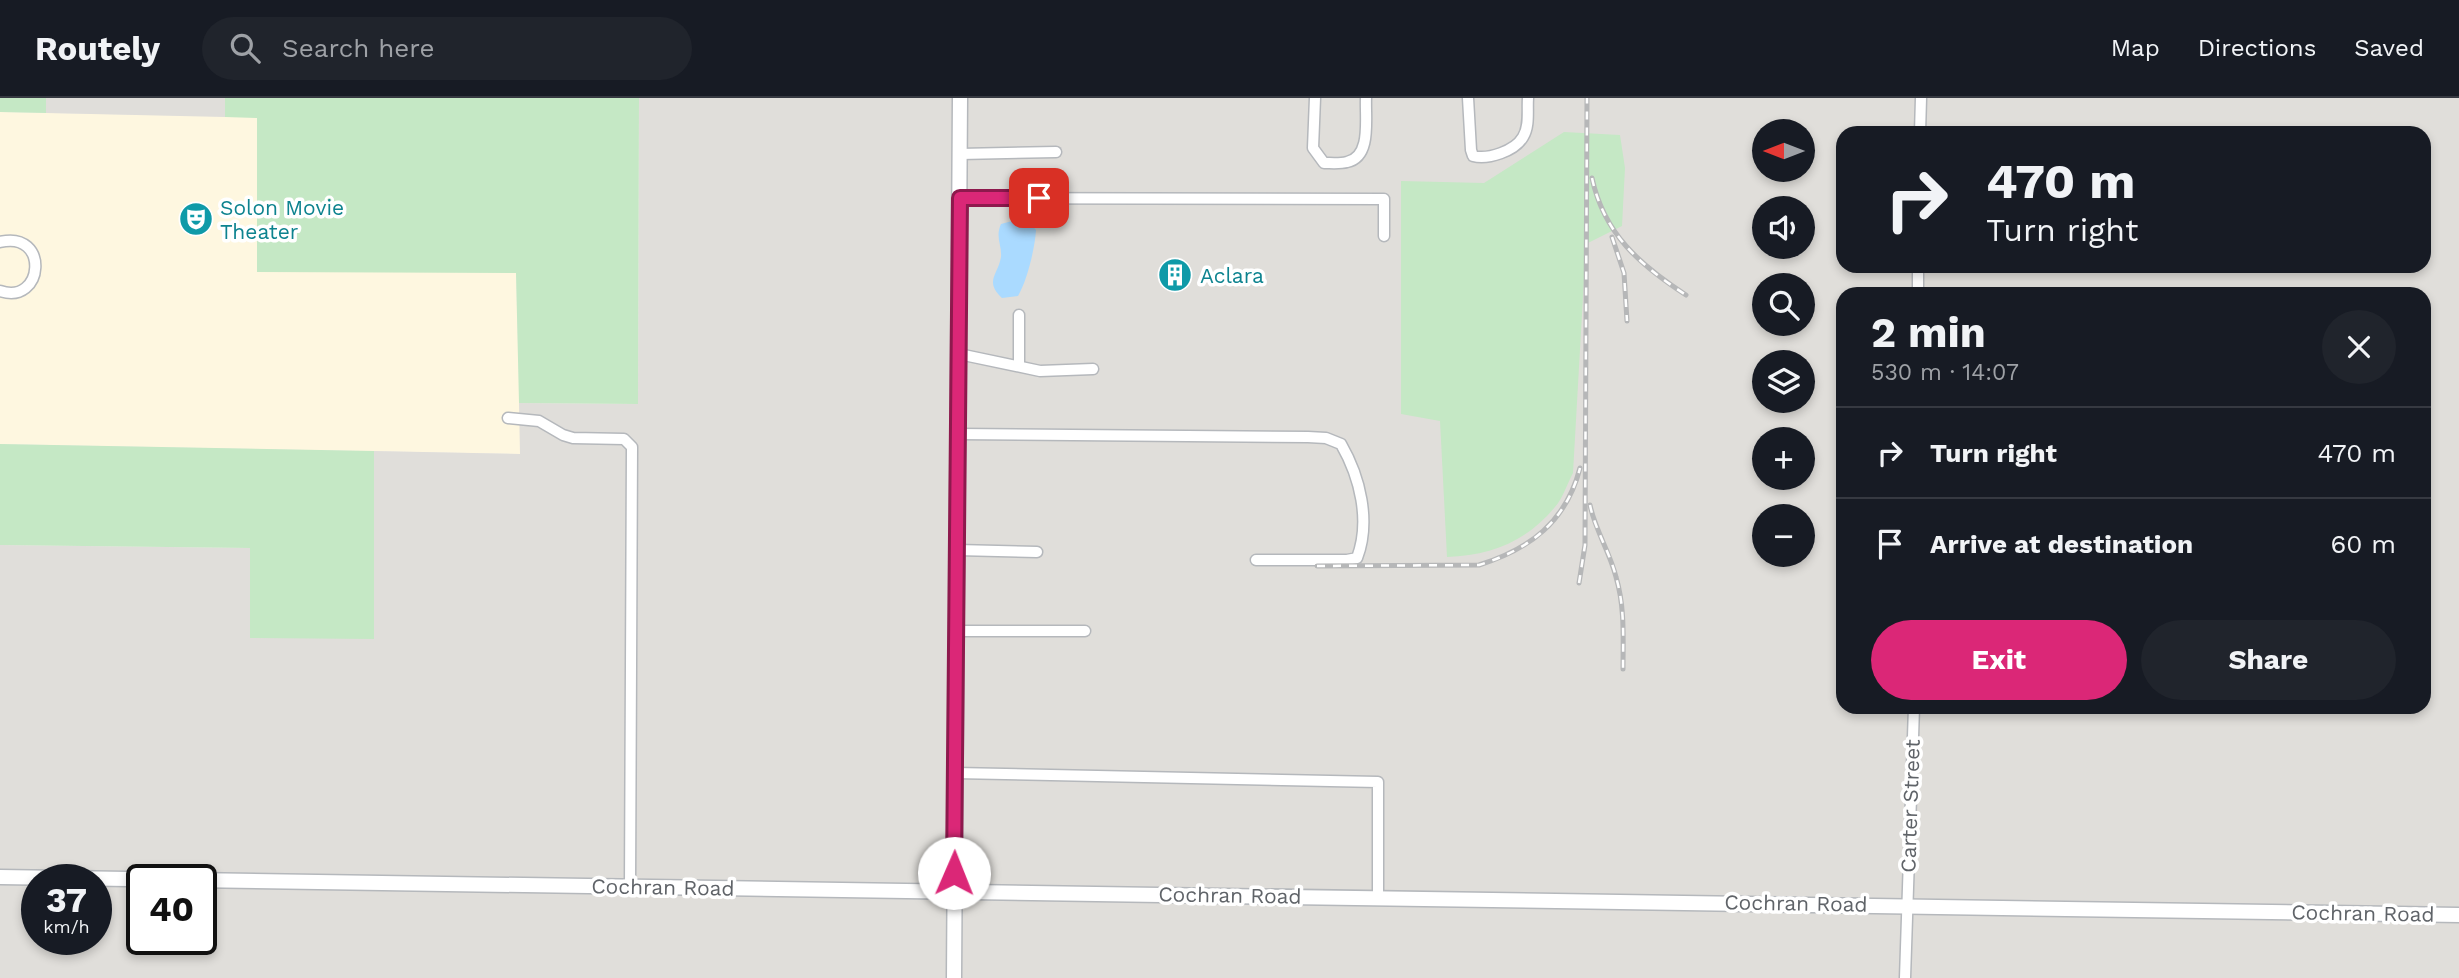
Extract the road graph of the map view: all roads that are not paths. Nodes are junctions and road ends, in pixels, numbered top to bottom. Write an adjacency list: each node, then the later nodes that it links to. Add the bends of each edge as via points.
1 (960, 98): 9 (street)
2 (1315, 98): 3 (street, via 1313,148 1324,163 1348,162 1364,150)
3 (1366, 98)
4 (1468, 98): 5 (street, via 1471,150 1479,157 1509,149 1523,137)
5 (1528, 98)
6 (1921, 98): 7 (street)
7 (1920, 126)
8 (1056, 152): 9 (street)
9 (960, 154): 10 (street)
10 (960, 198): 11 (street, via 1384,199); 15 (street)
11 (1384, 236)
12 (0, 242): 13 (street, via 25,245 36,267 23,290)
13 (0, 291)
14 (1019, 315): 16 (street)
15 (959, 354): 16 (street); 19 (street)
16 (1019, 365): 17 (street, via 1040,371)
17 (1093, 369)
18 (508, 418): 28 (street, via 539,421 573,438 624,439 632,447)
19 (957, 434): 20 (street); 22 (street, via 1308,437 1341,444 1363,502 1357,558)
20 (957, 550): 21 (street); 23 (street)
21 (1037, 552)
22 (1256, 560)
23 (956, 631): 24 (street); 26 (street)
24 (1085, 631)
25 (1913, 714): 31 (street, Carter Street)
26 (955, 773): 29 (street); 30 (street, via 1378,782)
27 (0, 877): 28 (street, Cochran Road)
28 (631, 886): 29 (street, Cochran Road)
29 (954, 891): 30 (street, Cochran Road); 33 (street)
30 (1378, 897): 31 (street, Cochran Road)
31 (1906, 905): 32 (street, Cochran Road); 34 (street, Carter Street)
32 (2459, 915)
33 (954, 978)
34 (1905, 978)

